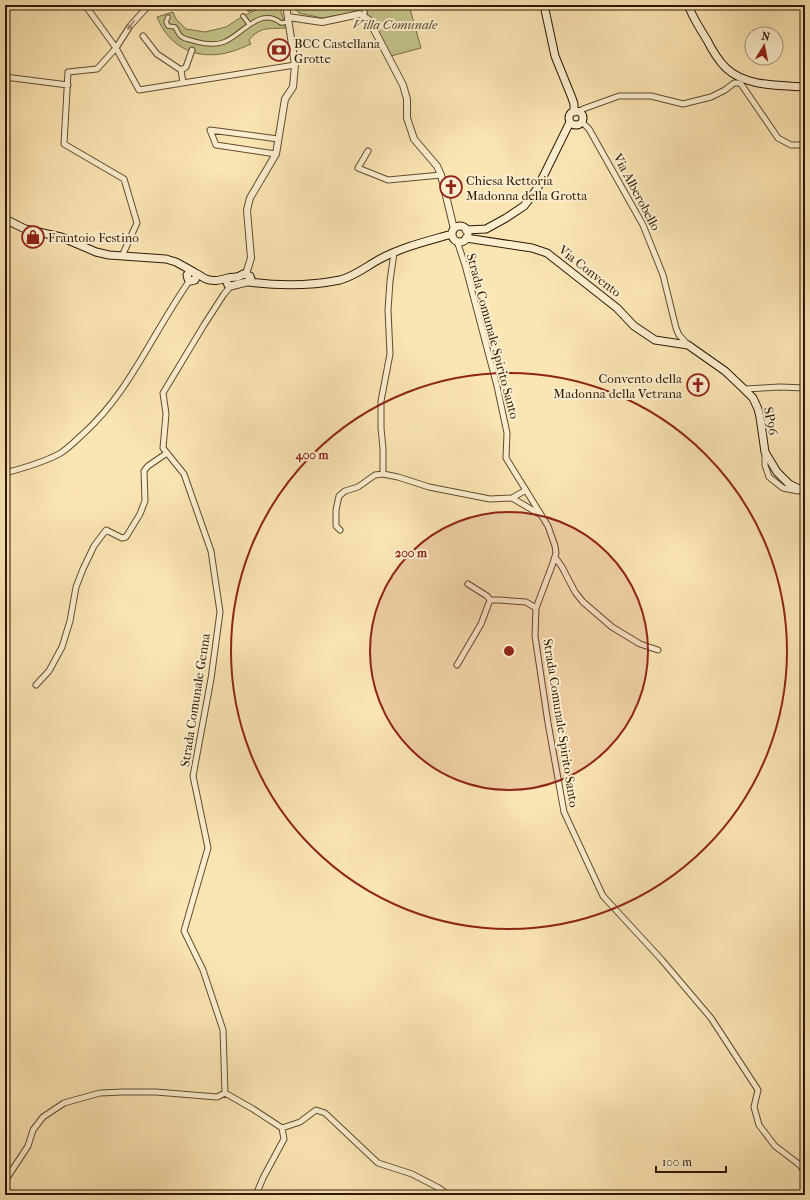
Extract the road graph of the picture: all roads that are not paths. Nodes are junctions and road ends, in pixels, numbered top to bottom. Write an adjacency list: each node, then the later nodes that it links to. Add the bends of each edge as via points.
1 (85, 5): 15 (street)
2 (149, 5): 15 (street, one-way to 15, via 130,26)
3 (255, 5): 8 (street)
4 (286, 5): 12 (street)
5 (361, 5): 11 (street, via 365,12)
6 (544, 5): 24 (main road, via 555,56)
7 (688, 5): 20 (main road, via 716,56)
8 (249, 8)
9 (243, 16): 13 (street)
10 (168, 17): 13 (street, via 168,26 175,27 183,38 208,43 230,39)
11 (364, 17): 12 (street, via 360,14 322,22); 31 (street, via 369,20 403,85 414,139 437,166)
12 (288, 19): 13 (street, via 281,22 269,17); 17 (street)
13 (249, 24)
14 (143, 36): 18 (street, via 157,54)
15 (116, 48): 21 (street, via 139,90); 22 (street, via 97,69 68,72)
16 (192, 50): 18 (street, via 186,67)
17 (295, 65): 21 (street); 27 (street, via 292,87 285,100)
18 (181, 70): 21 (street)
19 (5, 77): 22 (street)
20 (739, 80): 23 (main road); 24 (street, via 711,97 683,104 652,96 619,96); 28 (street, via 778,138 791,145)
21 (183, 82)
22 (68, 85): 37 (street, via 64,144 124,179 137,223)
23 (805, 87)
24 (576, 112): 25 (main road, via 569,116); 26 (main road, via 582,115)
25 (570, 122): 26 (main road, via 576,125); 34 (main road, via 537,189 524,206 486,229)
26 (582, 122): 41 (street, Via Alberobello, via 589,129 643,225 663,275 676,328)
27 (278, 139): 30 (street); 30 (street, via 210,130 216,145)
28 (805, 145)
29 (368, 151): 31 (street, via 358,168 388,180)
30 (276, 154): 39 (street, via 250,198 247,210 251,258)
31 (440, 175): 33 (street)
32 (5, 219): 37 (main road, via 24,229 60,237 96,252)
33 (453, 231): 34 (main road, via 460,227); 35 (main road, via 453,238); 36 (main road)
34 (466, 234): 35 (main road, via 461,242); 41 (main road, Via Convento, via 547,253 617,308 634,326 655,340)
35 (456, 241): 47 (street, Strada Comunale Spirito Santo, via 465,265 497,386 507,433 506,458)
36 (394, 253): 39 (main road, via 341,280 289,285 265,284); 46 (street, via 388,310 390,354 381,401)
37 (122, 256): 38 (main road, via 166,259 180,264)
38 (192, 277): 40 (main road, via 223,280); 45 (street, via 130,378 107,410 60,453 31,466)
39 (248, 277): 40 (main road, via 243,274)
40 (229, 283): 44 (street, via 163,393 166,414 163,448)
41 (688, 345): 43 (main road, SP96, via 725,371)
42 (805, 388): 43 (street)
43 (744, 389): 48 (main road, SP96, via 753,398 758,409 765,452 777,472 789,484)
44 (167, 453): 58 (street, via 144,471 145,501 126,537 122,538 106,530 94,546 76,587 62,647 49,671); 59 (street, Strada Comunale Genna, via 184,474 211,550 220,612 211,679 193,776 208,848 184,932 203,970 223,1030)
45 (5, 473)
46 (383, 474): 49 (street, via 429,487 490,499); 51 (street, via 375,475 339,496 336,526)
47 (526, 490): 49 (street); 50 (street, Strada Comunale Spirito Santo)
48 (805, 492)
49 (512, 498): 50 (street)
50 (542, 515): 52 (street, Strada Comunale Spirito Santo, via 555,546)
51 (340, 530)
52 (555, 557): 55 (street, Strada Comunale Spirito Santo); 56 (street, via 574,592 583,602 612,627 640,644)
53 (468, 584): 54 (street)
54 (490, 600): 55 (street, via 526,602); 57 (street, via 481,624)
55 (536, 608): 61 (street, Strada Comunale Spirito Santo, via 535,636 564,812 603,896 711,1018 758,1090 754,1107 759,1125 775,1146 800,1165)
56 (658, 650)
57 (457, 665)
58 (36, 684)
59 (225, 1093): 60 (street); 62 (street, via 217,1097 123,1092 64,1102 43,1117 33,1130 28,1146)
60 (282, 1128): 63 (street, via 284,1139); 64 (street, via 300,1122 316,1110 326,1112 378,1163 412,1174)
61 (805, 1173)
62 (5, 1181)
63 (256, 1195)
64 (447, 1195)

